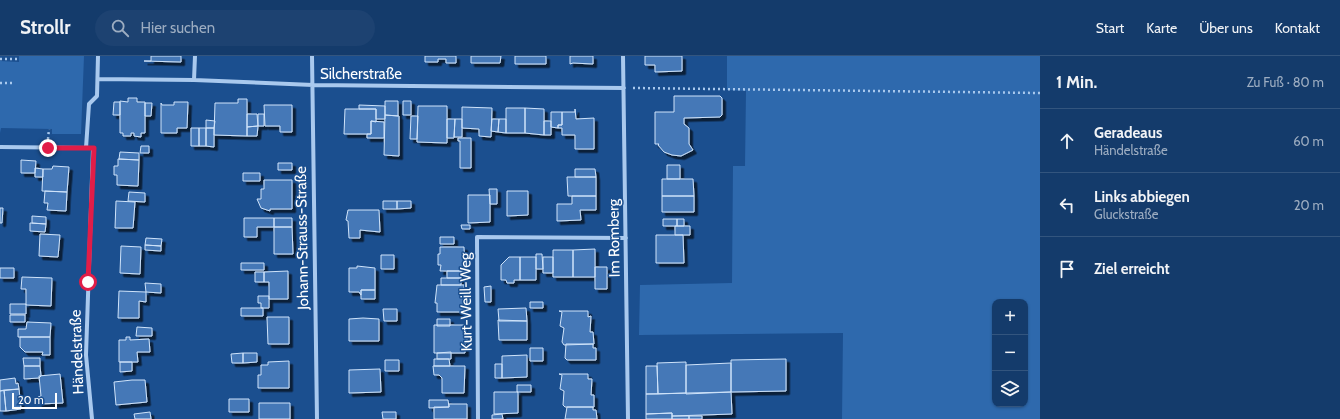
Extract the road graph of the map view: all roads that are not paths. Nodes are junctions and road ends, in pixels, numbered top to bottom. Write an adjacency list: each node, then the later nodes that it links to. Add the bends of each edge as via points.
1 (98, 56): 5 (street)
2 (195, 56): 6 (street)
3 (312, 56): 7 (street, Johann-Strauss-Straße)
4 (623, 56): 8 (street, Im Romberg)
5 (98, 79): 6 (street, Silcherstraße); 10 (street, via 97,96 89,104)
6 (194, 80): 7 (street, Silcherstraße)
7 (313, 85): 8 (street, Silcherstraße); 13 (street, Johann-Strauss-Straße)
8 (624, 88): 11 (street, Im Romberg)
9 (0, 148): 10 (street)
10 (86, 148): 12 (street, Händelstraße, via 94,148 86,355)
11 (626, 238): 14 (street, Kurt-Weill-Weg, via 477,237); 15 (street, Im Romberg)
12 (92, 419)
13 (317, 419)
14 (478, 419)
15 (628, 419)

